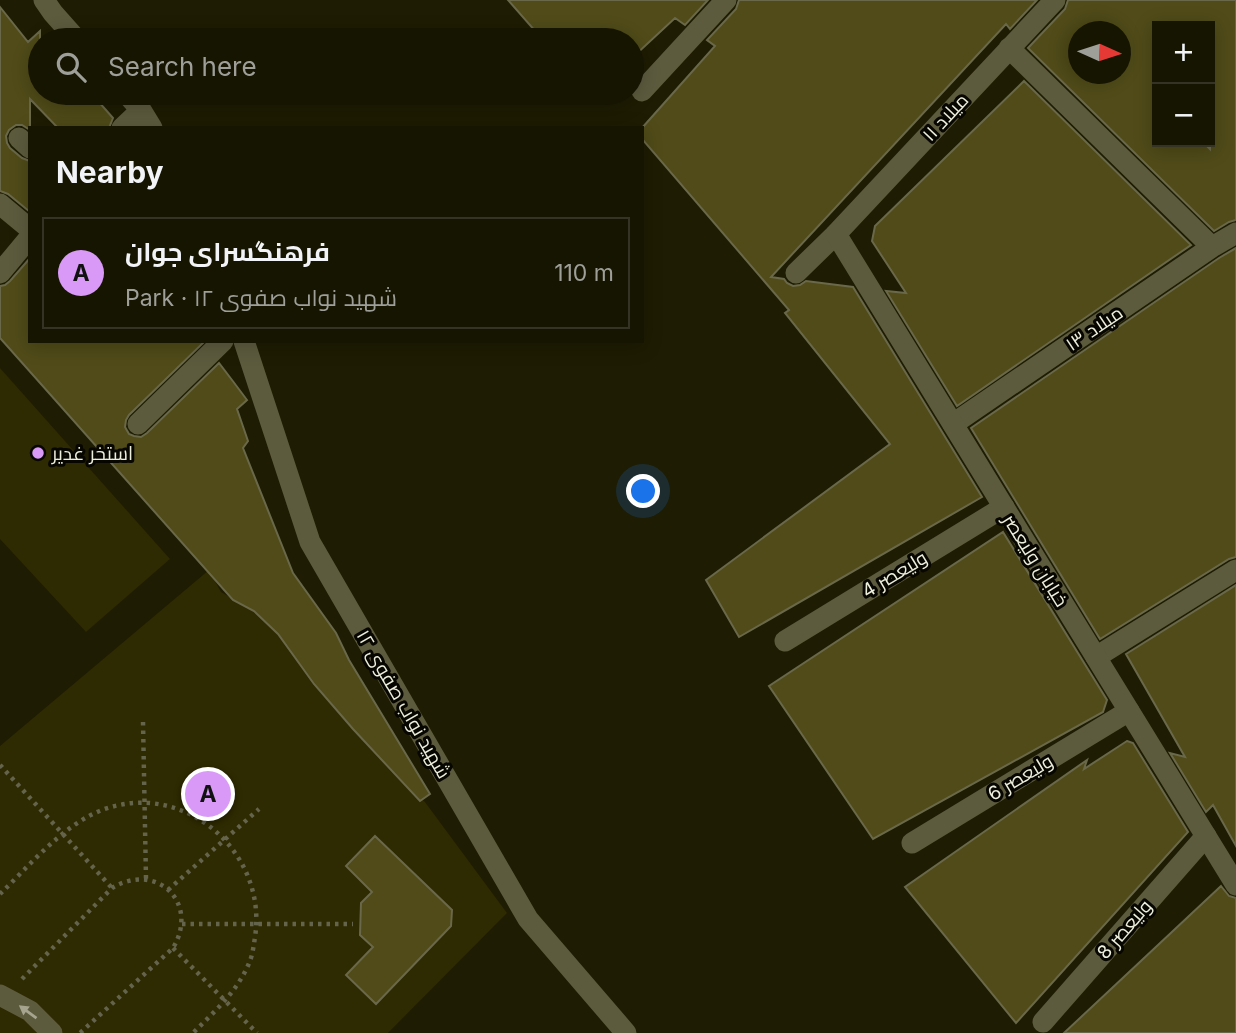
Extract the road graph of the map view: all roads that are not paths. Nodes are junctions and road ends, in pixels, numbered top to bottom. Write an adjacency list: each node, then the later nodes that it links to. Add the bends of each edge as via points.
1 (44, 0): 4 (street)
2 (726, 0): 6 (street)
3 (1055, 0): 5 (street, میلاد ۱۱)
4 (66, 28)
5 (1009, 47): 12 (street, میلاد ۱۱); 14 (street)
6 (644, 89)
7 (136, 105): 8 (street)
8 (147, 119): 9 (street)
9 (128, 126)
10 (0, 204): 13 (street)
11 (1236, 233): 14 (street, میلاد ۱۳)
12 (836, 234): 16 (street, میلاد ۱۱); 20 (street, خیابان ولیعصر)
13 (28, 239): 15 (street)
14 (1212, 247): 20 (street, میلاد ۱۳)
15 (0, 273)
16 (796, 273)
17 (221, 343): 19 (street)
18 (245, 343): 32 (street, شهید نواب صفوی ۱۲, via 310,542 528,919)
19 (138, 424)
20 (953, 424): 21 (street, خیابان ولیعصر)
21 (1004, 507): 23 (street, ولیعصر 4); 24 (street, خیابان ولیعصر)
22 (1236, 570): 24 (street)
23 (785, 641)
24 (1096, 657): 25 (street, خیابان ولیعصر)
25 (1129, 711): 26 (street, خیابان ولیعصر); 27 (street, ولیعصر 6)
26 (1206, 836): 28 (street, خیابان ولیعصر); 30 (street, ولیعصر 8)
27 (912, 843)
28 (1236, 886)
29 (2, 996): 31 (street, one-way to 29, via 30,1011)
30 (1043, 1023)
31 (52, 1033)
32 (625, 1033)

